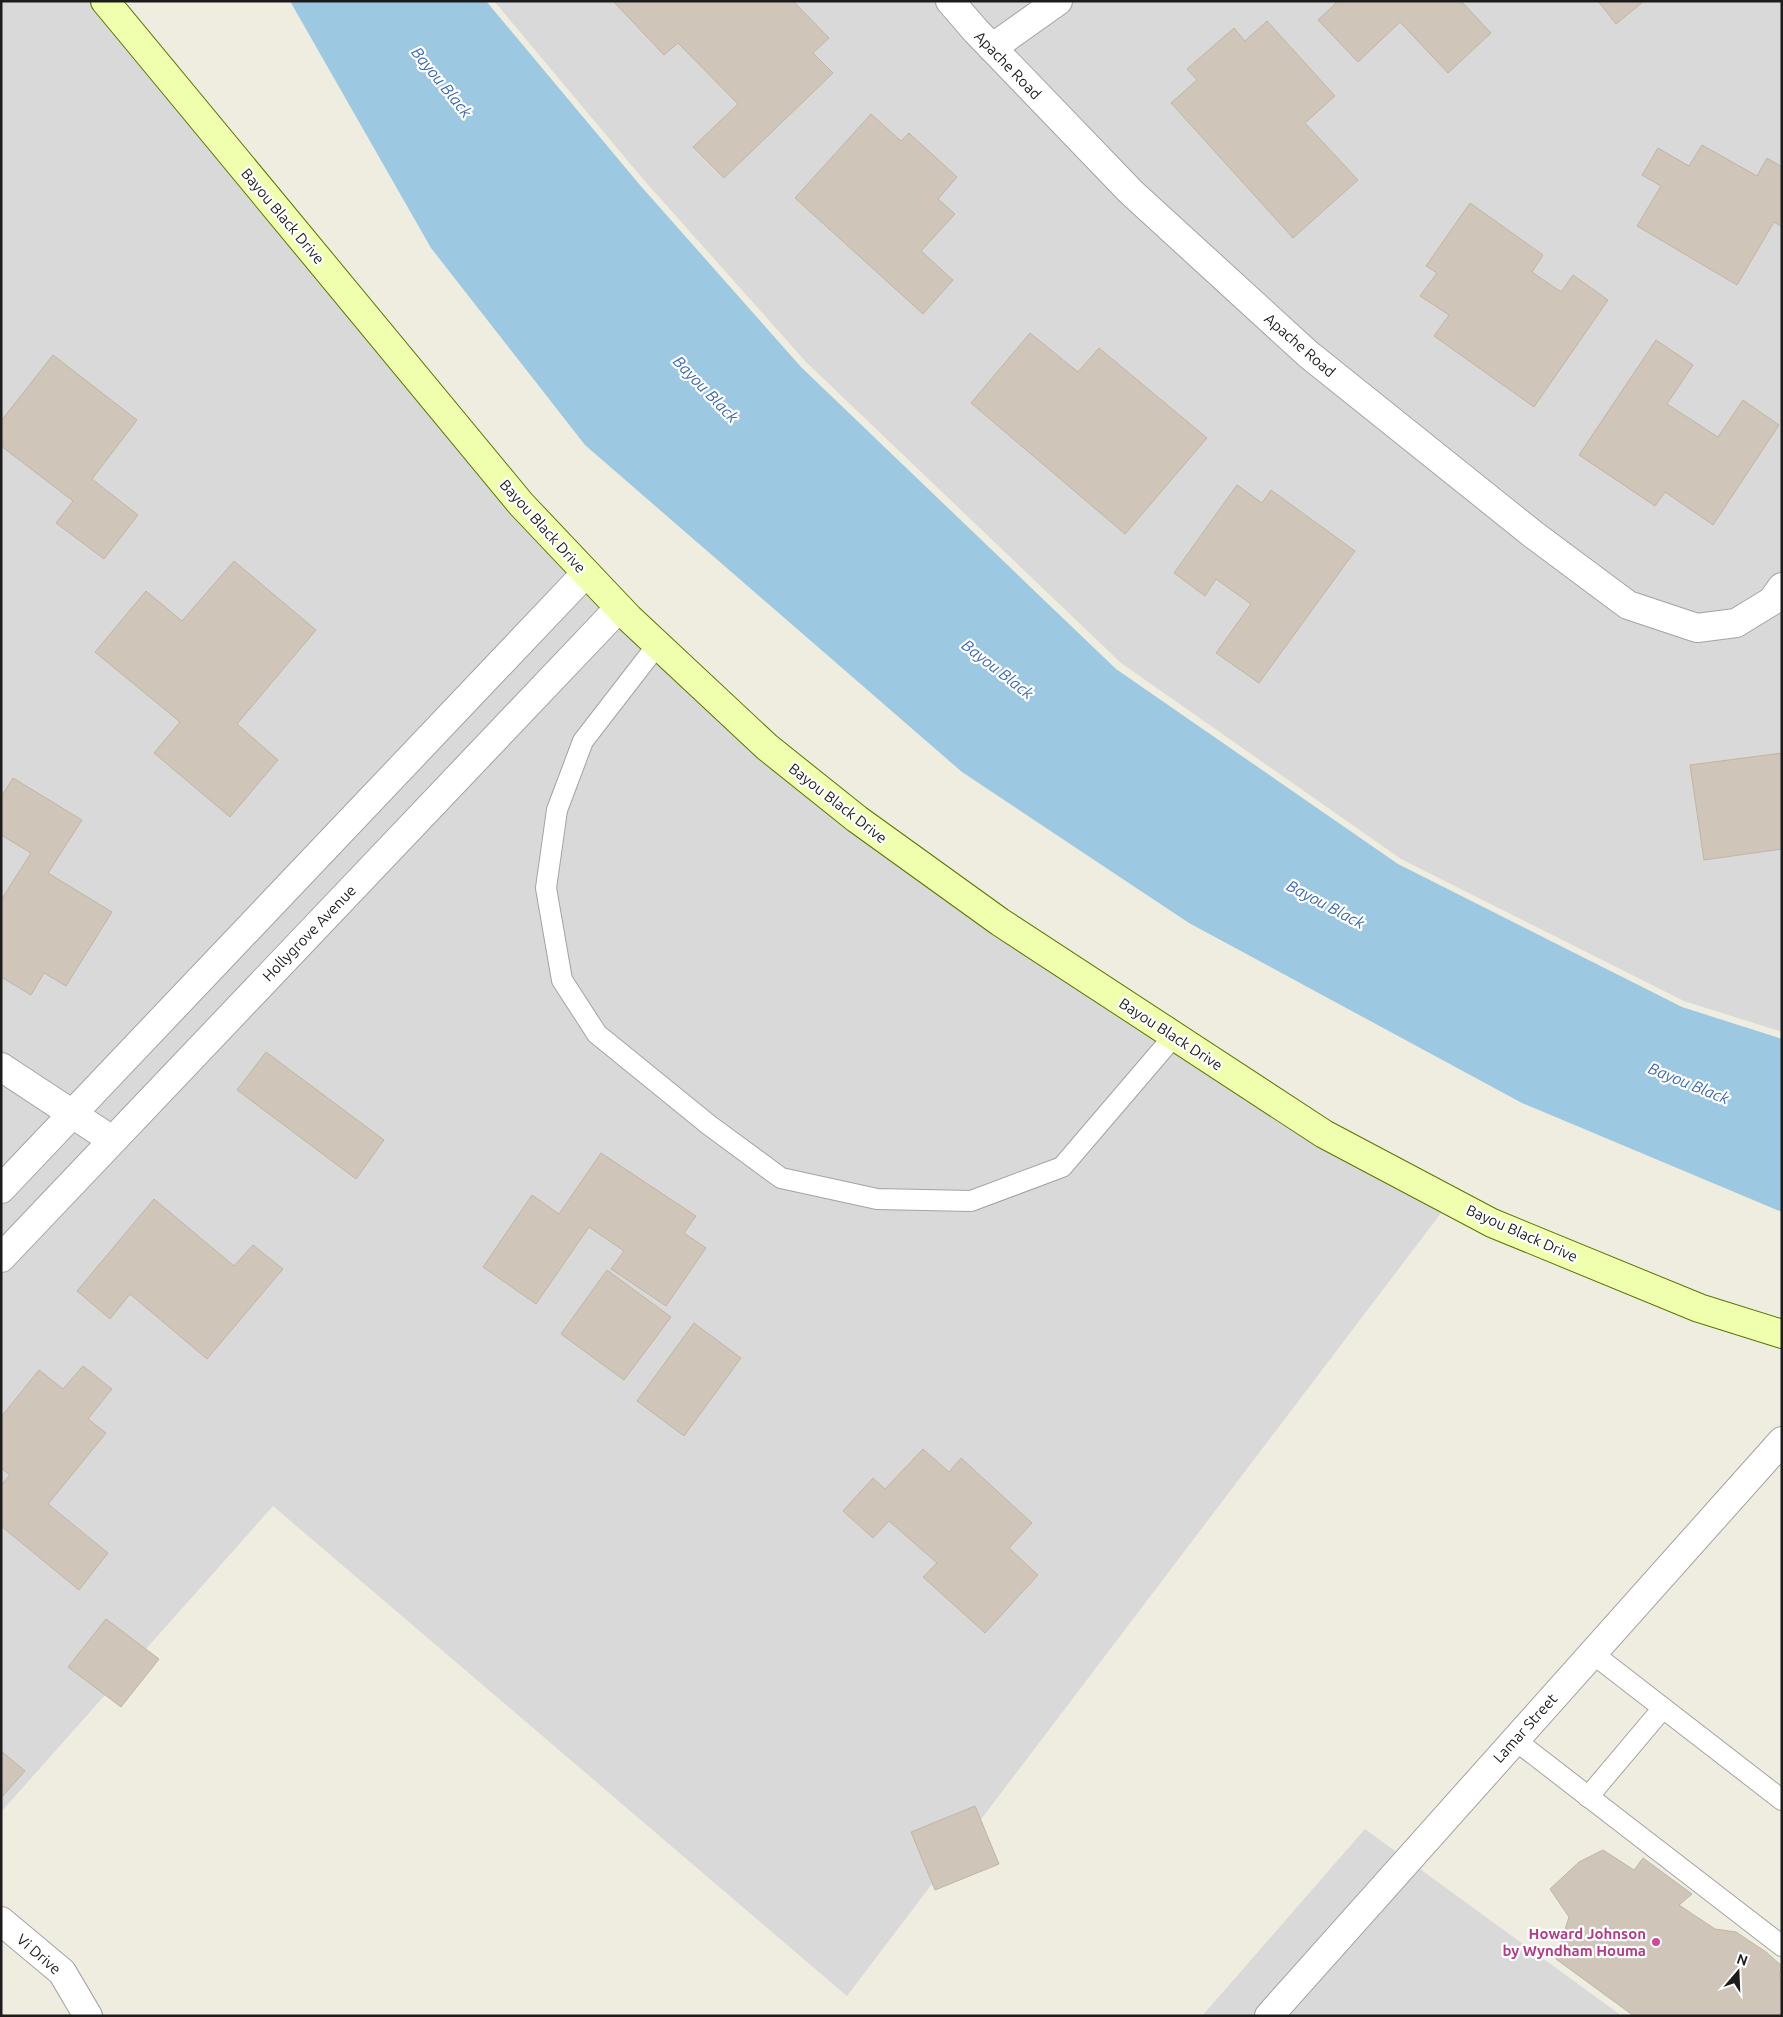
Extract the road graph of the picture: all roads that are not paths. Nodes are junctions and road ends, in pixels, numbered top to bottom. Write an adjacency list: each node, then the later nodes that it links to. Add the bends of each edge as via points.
1 (105, 1): 5 (main road, Bayou Black Drive, via 521,504)
2 (950, 1): 4 (street, Apache Road)
3 (1058, 1): 4 (street)
4 (992, 48): 6 (street, Apache Road, via 1131,192 1308,354 1534,535 1628,605 1697,628 1736,623 1772,601)
5 (586, 573): 7 (main road, Bayou Black Drive); 11 (street)
6 (1782, 587)
7 (618, 608): 8 (main road, Bayou Black Drive); 12 (street, Hollygrove Avenue)
8 (658, 644): 9 (main road, Bayou Black Drive, via 767,747 857,819 1000,922); 9 (lane, via 583,741 557,810 546,888 562,980 597,1034 709,1125 781,1178 877,1199 972,1201 1062,1167)
9 (1174, 1036): 15 (main road, Bayou Black Drive, via 1324,1134 1492,1223 1699,1308)
10 (1, 1067): 11 (street)
11 (72, 1114): 12 (street); 13 (street)
12 (112, 1140): 14 (street, Hollygrove Avenue)
13 (1, 1189)
14 (1, 1258)
15 (1782, 1334)
16 (1782, 1441): 17 (street, Lamar Street)
17 (1592, 1653): 18 (lane); 19 (street, Lamar Street)
18 (1663, 1708): 20 (lane); 21 (lane)
19 (1514, 1740): 20 (lane); 25 (street, Lamar Street)
20 (1588, 1797): 23 (lane)
21 (1782, 1800)
22 (1, 1921): 24 (street, Vi Drive, via 62,1972)
23 (1782, 1946)
24 (88, 2016)
25 (1269, 2016)

